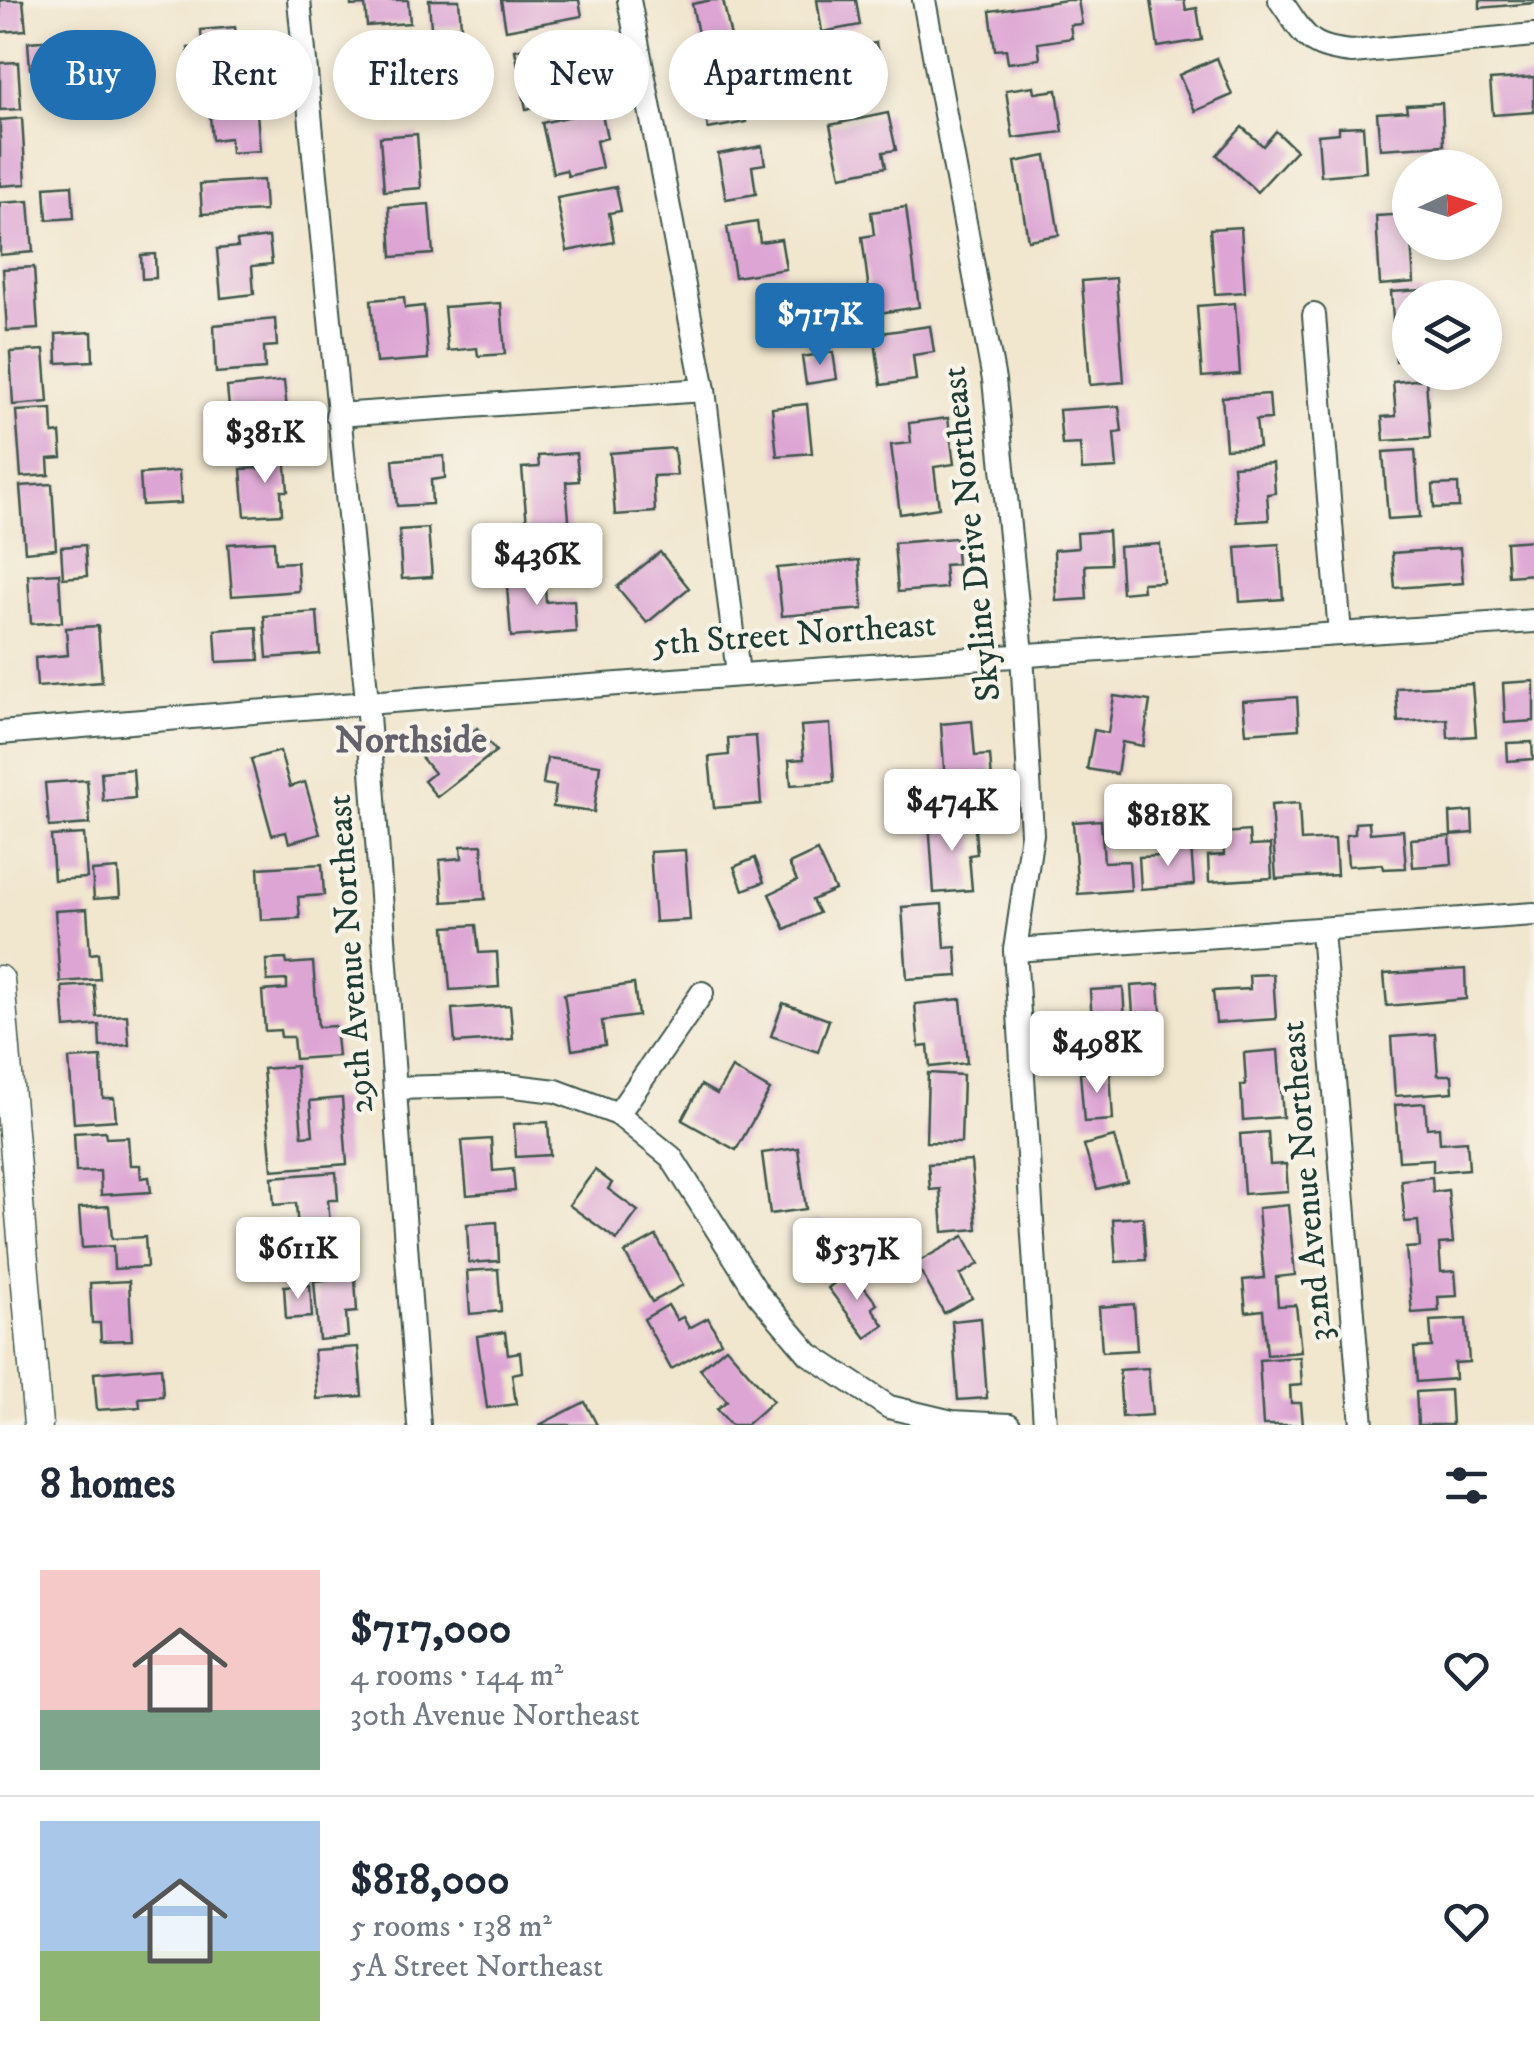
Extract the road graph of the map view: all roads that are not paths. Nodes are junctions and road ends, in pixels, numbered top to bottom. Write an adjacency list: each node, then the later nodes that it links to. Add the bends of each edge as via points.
1 (299, 0): 8 (street, 29th Avenue Northeast)
2 (629, 0): 7 (street)
3 (924, 0): 11 (street, Skyline Drive Northeast, via 994,380)
4 (1280, 0): 5 (street, via 1322,50)
5 (1534, 35)
6 (1314, 315): 10 (street)
7 (704, 390): 8 (street); 12 (street)
8 (337, 415): 13 (street, 29th Avenue Northeast)
9 (1534, 621): 10 (street, 5th Street Northeast)
10 (1340, 634): 11 (street, 5th Street Northeast)
11 (1022, 653): 12 (street, 5th Street Northeast); 17 (street, Skyline Drive Northeast, via 1032,834)
12 (738, 674): 13 (street, 5th Street Northeast)
13 (366, 701): 14 (street, 5th Street Northeast); 20 (street, 29th Avenue Northeast)
14 (0, 733)
15 (1534, 914): 16 (street)
16 (1322, 931): 17 (street); 26 (street, 32nd Avenue Northeast)
17 (1015, 950): 25 (street, Skyline Drive Northeast)
18 (0, 980): 22 (street)
19 (702, 993): 21 (street)
20 (396, 1088): 21 (street, via 506,1085 556,1092); 23 (street, 29th Avenue Northeast)
21 (618, 1114): 24 (street, via 671,1157 758,1294 809,1354 889,1407 952,1422)
22 (38, 1425)
23 (419, 1425)
24 (1009, 1425)
25 (1046, 1425)
26 (1362, 1425)

